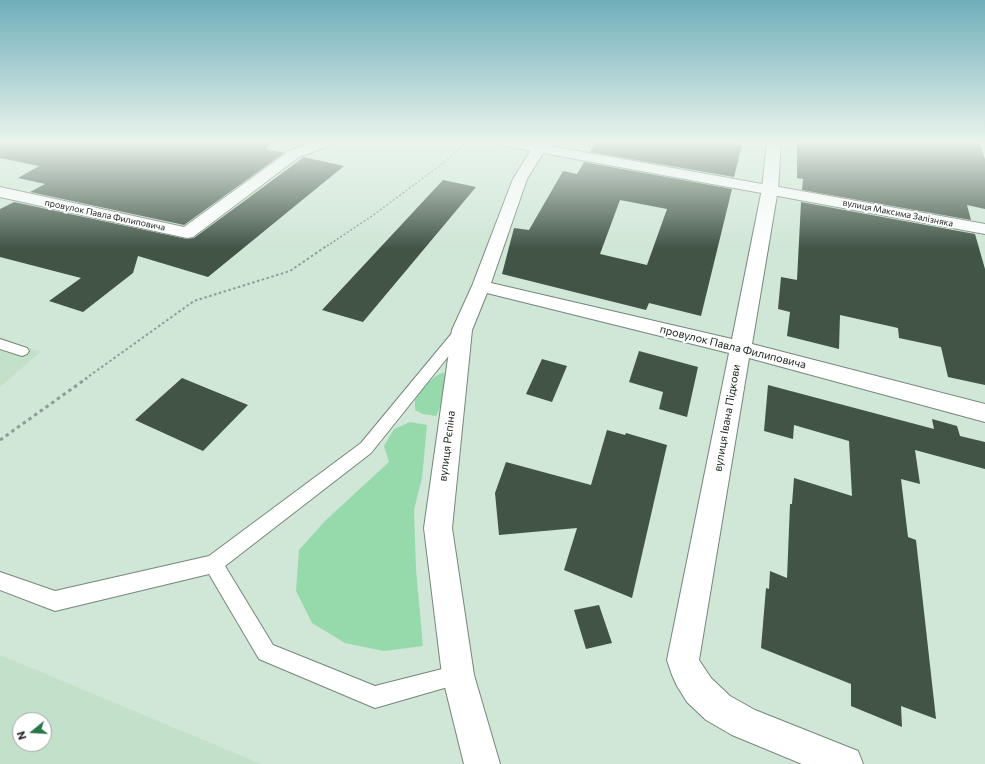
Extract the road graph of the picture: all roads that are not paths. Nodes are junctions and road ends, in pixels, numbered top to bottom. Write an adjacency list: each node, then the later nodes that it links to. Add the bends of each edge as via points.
1 (262, 178): 6 (street, провулок Павла Филиповича, via 187,233)
2 (521, 178): 8 (street, вулиця Рєпіна)
3 (711, 178): 5 (street, вулиця Максима Залізняка)
4 (771, 178): 5 (street, вулиця Івана Підкови)
5 (770, 189): 7 (street, вулиця Максима Залізняка); 11 (street, вулиця Івана Підкови)
6 (0, 192)
7 (985, 229)
8 (481, 286): 9 (street, вулиця Рєпіна); 11 (street, провулок Павла Филиповича)
9 (462, 330): 14 (lane, via 366,448); 16 (street, вулиця Рєпіна, via 438,528)
10 (0, 344): 12 (lane)
11 (740, 348): 13 (street, провулок Павла Филиповича); 18 (street, вулиця Івана Підкови, via 683,660 688,675 718,708 744,723)
12 (22, 350)
13 (985, 413)
14 (213, 564): 15 (lane, via 55,601); 16 (lane, via 266,652 375,697)
15 (0, 580)
16 (458, 675): 17 (street, вулиця Рєпіна)
17 (482, 764)
18 (846, 764)

